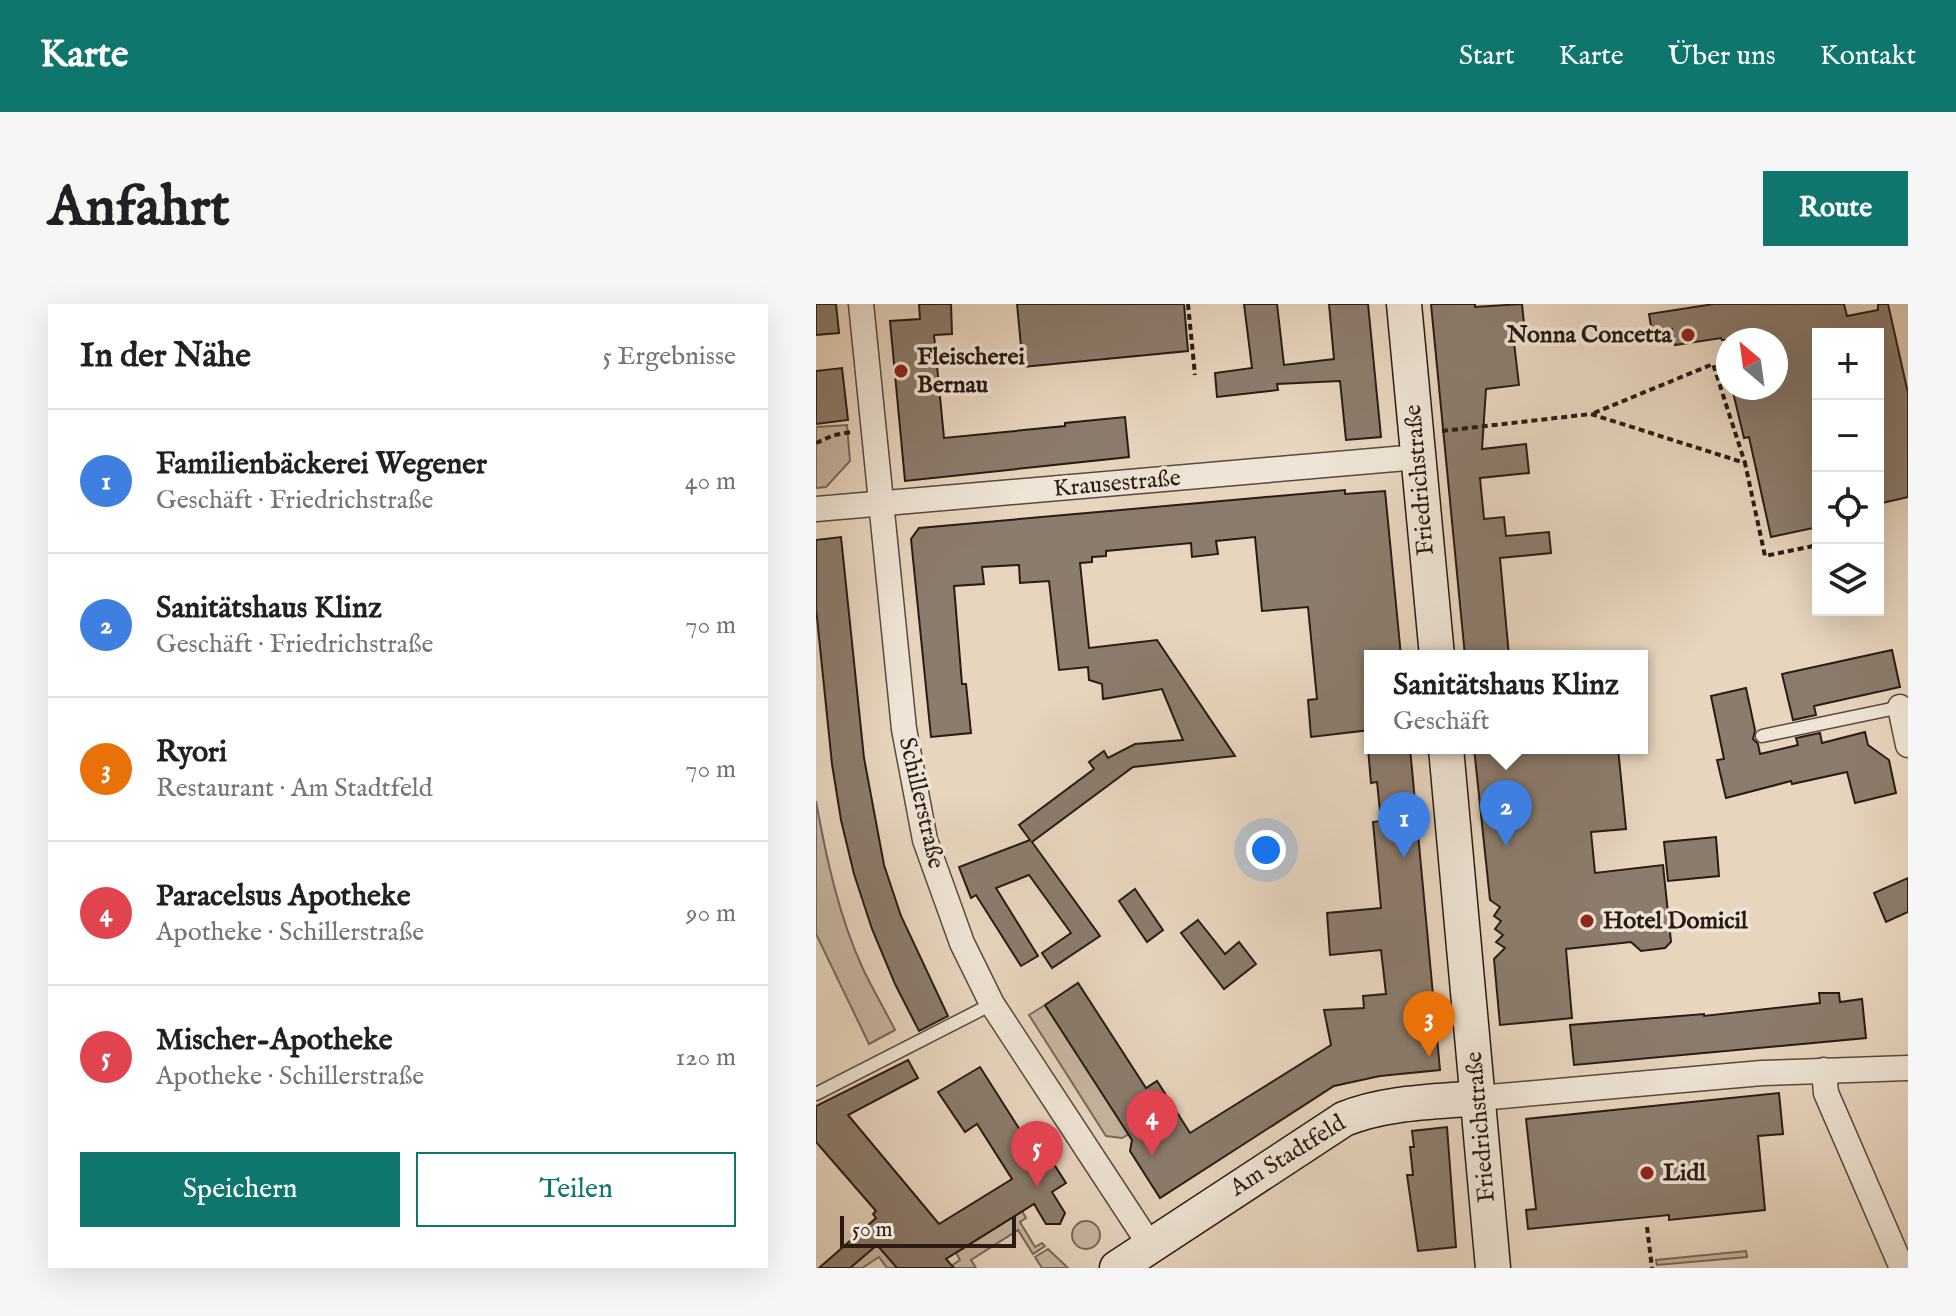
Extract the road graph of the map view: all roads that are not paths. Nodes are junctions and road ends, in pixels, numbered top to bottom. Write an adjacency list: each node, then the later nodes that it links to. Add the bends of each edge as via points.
1 (861, 304): 4 (street, Schillerstraße)
2 (1404, 304): 3 (street, Friedrichstraße)
3 (1417, 445): 4 (street, Krausestraße); 6 (street, Friedrichstraße)
4 (882, 505): 5 (street, Krausestraße); 11 (street, Schillerstraße, via 904,729 925,840)
5 (816, 509)
6 (1436, 650)
7 (1904, 706): 8 (lane); 9 (street)
8 (1762, 736)
9 (1908, 745)
10 (1447, 754): 15 (street, Friedrichstraße)
11 (992, 1004): 14 (lane); 16 (street, Schillerstraße)
12 (1908, 1068): 13 (street)
13 (1824, 1070): 15 (street); 19 (street, via 1826,1093)
14 (816, 1094)
15 (1479, 1098): 16 (street, Am Stadtfeld, via 1393,1106 1344,1119); 18 (street, Friedrichstraße)
16 (1150, 1245): 17 (street, Am Stadtfeld)
17 (1117, 1268)
18 (1493, 1268)
19 (1902, 1268)

